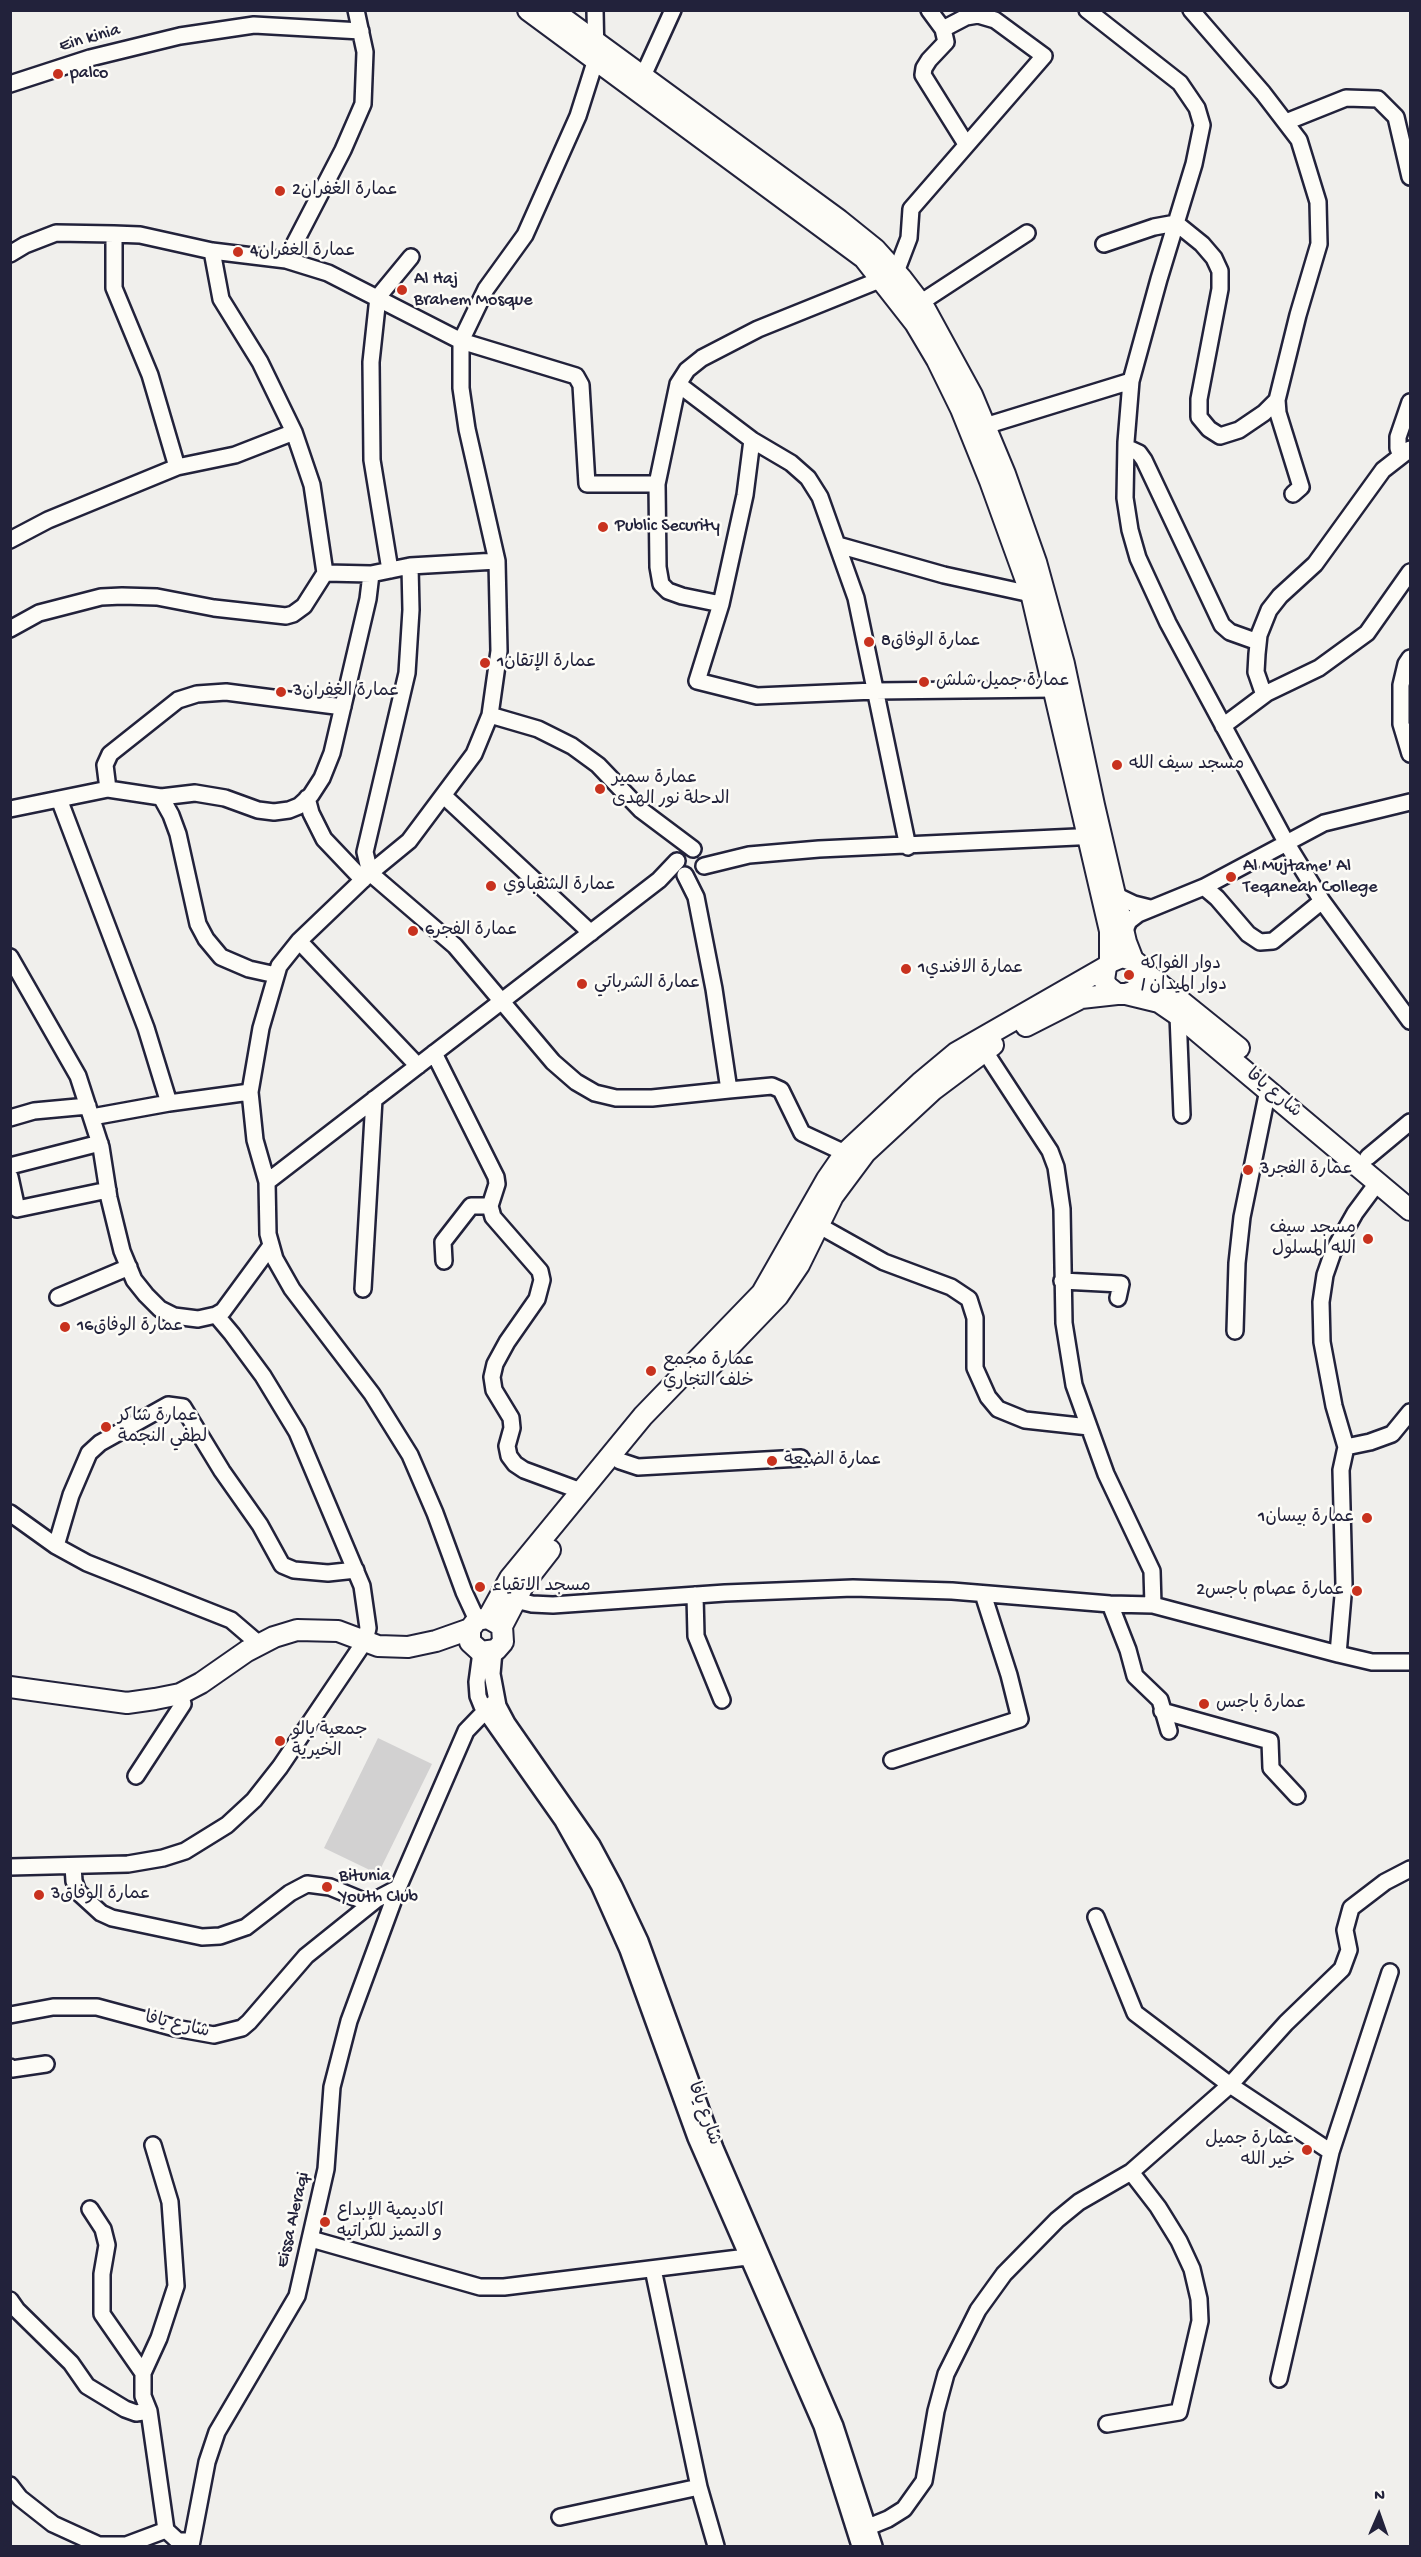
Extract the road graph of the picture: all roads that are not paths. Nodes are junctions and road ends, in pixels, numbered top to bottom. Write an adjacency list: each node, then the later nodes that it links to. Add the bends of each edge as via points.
1 (356, 10): 10 (street)
2 (528, 10): 11 (main road)
3 (552, 10): 11 (main road)
4 (595, 10): 11 (street)
5 (673, 10): 12 (street)
6 (929, 10): 9 (street)
7 (1191, 10): 14 (street)
8 (1089, 11): 17 (street, via 1179,83 1197,108 1202,125)
9 (943, 29): 15 (street, via 946,42 929,60 923,75); 15 (street, via 978,15 995,20 1044,56)
10 (361, 31): 13 (street, Ein kinia, via 254,25 201,33 90,58); 24 (street, via 365,52 363,104)
11 (596, 50): 12 (main road); 25 (main road); 28 (street, via 578,116 525,236 486,289)
12 (643, 76): 25 (main road, via 875,249)
13 (10, 84)
14 (1286, 122): 16 (street, via 1346,98 1378,99 1396,117); 31 (street, via 1299,140 1318,202 1319,244)
15 (966, 144): 25 (street, via 911,208 909,238)
16 (1410, 177)
17 (1176, 223): 20 (street, via 1154,226); 29 (street); 31 (street, via 1202,244 1220,271 1199,417 1220,436 1239,430)
18 (1027, 233): 27 (street)
19 (114, 234): 21 (street); 22 (street, via 56,233); 38 (street, via 114,288 150,375)
20 (1104, 244)
21 (212, 251): 24 (street); 34 (street, via 221,298 260,362)
22 (10, 254)
23 (411, 257): 26 (street)
24 (286, 260): 26 (street, via 328,273)
25 (889, 276): 27 (main road); 30 (street, via 758,328 702,358); 49 (main road, via 961,409)
26 (378, 297): 28 (street); 45 (street, via 371,362 372,460)
27 (920, 303): 33 (main road, via 948,348)
28 (461, 341): 39 (street, via 576,376 581,385 587,484); 43 (street, via 461,388 467,429)
29 (1131, 381): 33 (street); 36 (street)
30 (678, 384): 35 (street); 39 (street)
31 (1277, 400): 40 (street, via 1301,487)
32 (1410, 402): 37 (street, via 1398,437 1398,448)
33 (985, 426): 69 (main road, via 1036,562 1064,664)
34 (294, 432): 38 (street, via 235,454); 47 (street, via 312,485)
35 (752, 440): 42 (street, via 808,478 820,497); 50 (street, via 745,495)
36 (1126, 447): 52 (street, via 1144,460 1222,625); 59 (street, via 1125,498 1138,558)
37 (1406, 453): 52 (street, via 1383,470 1315,564 1269,610)
38 (177, 467): 41 (street, via 48,520)
39 (657, 484): 50 (street, via 661,584 682,596)
40 (1293, 494)
41 (10, 540)
42 (838, 544): 49 (street, via 944,575); 55 (street, via 856,598)
43 (497, 561): 44 (street); 58 (street, via 498,651)
44 (410, 566): 45 (street); 76 (street, via 406,673 365,852)
45 (390, 570): 48 (street)
46 (1410, 572): 56 (street, via 1367,633 1319,668)
47 (325, 573): 48 (street); 51 (street, via 304,606 293,614 214,608 157,597 101,597 39,613)
48 (371, 574): 57 (street)
49 (1031, 594): 54 (main road)
50 (721, 604): 55 (street, via 697,681 757,696)
51 (10, 630)
52 (1258, 642): 56 (street, via 1256,672)
53 (1410, 658): 60 (street, via 1401,695 1401,724)
54 (1054, 689): 55 (street); 69 (main road)
55 (875, 691): 71 (street)
56 (1264, 695): 59 (street)
57 (343, 707): 61 (street, via 226,692 178,700 110,754 105,765); 65 (street, via 325,770)
58 (490, 715): 62 (street, via 474,754); 68 (street, via 538,729 572,746)
59 (1223, 726): 70 (street)
60 (1410, 754)
61 (108, 789): 63 (street); 64 (street)
62 (444, 796): 76 (street, via 409,840); 83 (street)
63 (161, 797): 65 (street, via 195,793 274,812 289,810); 88 (street, via 178,834 198,924 206,939 221,957)
64 (59, 798): 67 (street); 100 (street, via 146,1028)
65 (307, 798): 76 (street, via 324,839)
66 (1410, 802): 70 (street, via 1324,824)
67 (10, 809)
68 (666, 829): 72 (street); 74 (street)
69 (1094, 836): 71 (street); 78 (main road); 86 (main road, via 1110,931)
70 (1287, 844): 77 (street); 80 (street)
71 (908, 847): 73 (street)
72 (695, 850): 73 (street); 74 (street, via 684,850); 75 (street, via 703,857)
73 (743, 856): 75 (street)
74 (681, 866): 75 (street, via 694,875); 79 (street); 83 (street)
75 (703, 868): 79 (street)
76 (366, 876): 84 (street); 90 (street, via 455,946)
77 (1204, 887): 80 (street, via 1260,942 1273,941); 81 (street)
78 (1115, 895): 81 (street); 82 (main road)
79 (696, 897): 96 (street)
80 (1322, 900): 92 (street)
81 (1150, 908): 82 (street, via 1129,921)
82 (1124, 932): 87 (main road)
83 (591, 933): 90 (street)
84 (299, 940): 88 (street); 95 (street)
85 (10, 957): 101 (street, via 78,1076)
86 (1108, 964): 87 (main road, via 1122,957); 89 (main road, via 1104,980 1111,991); 106 (main road, via 956,1053)
87 (1137, 964): 89 (main road, via 1139,986); 107 (main road, شارع يافا)
88 (276, 975): 98 (street)
89 (1122, 994): 91 (main road, شارع يافا, via 1159,1002); 93 (main road, via 1082,998)
90 (501, 1002): 94 (street); 96 (street, via 553,1062 595,1093 616,1098 652,1098)
91 (1178, 1014): 97 (main road, شارع يافا); 102 (street)
92 (1410, 1021)
93 (984, 1050): 116 (main road, via 933,1090 865,1154 833,1196); 120 (street, via 1050,1151 1056,1167 1062,1209)
94 (434, 1053): 95 (street); 114 (street, via 496,1177)
95 (418, 1066): 99 (street)
96 (729, 1090): 106 (street, via 772,1086 781,1090 802,1132)
97 (1268, 1090): 111 (main road, شارع يافا); 125 (street, via 1242,1217)
98 (250, 1092): 100 (street); 110 (street, via 255,1140)
99 (375, 1099): 110 (street); 121 (street)
100 (169, 1102): 101 (street)
101 (90, 1111): 103 (street, via 34,1111); 105 (street)
102 (1182, 1115)
103 (10, 1118)
104 (1410, 1122): 107 (street)
105 (100, 1143): 108 (street); 112 (street)
106 (846, 1154): 131 (main road, via 827,1179 762,1293 643,1416)
107 (1368, 1157): 113 (main road, شارع يافا)
108 (10, 1166)
109 (10, 1177): 112 (street, via 17,1209)
110 (267, 1182): 117 (street)
111 (1378, 1182): 115 (main road, شارع يافا); 128 (street, via 1333,1252 1321,1302 1322,1342)
112 (108, 1190): 119 (street)
113 (1410, 1193)
114 (490, 1206): 118 (street, via 471,1206 444,1242); 131 (street, via 493,1217 540,1271 542,1280 537,1299 507,1342 492,1377 494,1390 511,1418 509,1456 524,1470)
115 (1410, 1210)
116 (818, 1225): 127 (street, via 884,1262 951,1287 969,1299 975,1318 975,1368 998,1409 1025,1420); 130 (main road, via 800,1265 778,1296)
117 (270, 1247): 124 (street); 140 (street, via 292,1289 372,1394 410,1455)
118 (444, 1261)
119 (129, 1267): 122 (street); 124 (street, via 134,1280 160,1309 187,1318)
120 (1062, 1281): 123 (street, via 1121,1284); 127 (street, via 1074,1385)
121 (363, 1288)
122 (58, 1297)
123 (1118, 1298)
124 (216, 1315): 134 (street, via 263,1376 297,1432)
125 (1235, 1331)
126 (1410, 1412): 128 (street, via 1392,1434)
127 (1089, 1427): 139 (street, via 1106,1474 1152,1571)
128 (1346, 1447): 143 (street, via 1341,1470 1344,1584)
129 (801, 1458): 130 (street, via 638,1467)
130 (620, 1461): 137 (main road)
131 (581, 1491): 140 (main road, via 510,1578)
132 (10, 1512): 133 (street)
133 (56, 1546): 134 (street, via 89,1453 168,1405 183,1407 282,1565 328,1573); 142 (street, via 87,1563 231,1620)
134 (356, 1570): 141 (street, via 367,1611)
135 (983, 1594): 136 (street, via 853,1588); 138 (street); 151 (street, via 1020,1719)
136 (695, 1595): 137 (street, via 553,1605); 147 (street, via 696,1636)
137 (515, 1600): 140 (main road)
138 (1110, 1604): 139 (street); 149 (street, via 1135,1676 1160,1700)
139 (1153, 1605): 143 (street)
140 (483, 1635): 141 (main road, via 392,1648); 148 (street, via 478,1696)
141 (365, 1641): 142 (main road, via 338,1631 297,1630); 154 (street, via 280,1767 254,1800 226,1825 185,1851 164,1858)
142 (259, 1644): 146 (main road)
143 (1338, 1654): 144 (street, via 1372,1662)
144 (1410, 1662)
145 (10, 1687): 146 (main road, via 127,1703)
146 (180, 1694): 152 (street, via 183,1704)
147 (722, 1700)
148 (490, 1705): 157 (street, via 466,1731); 170 (street, via 599,1886 628,1950 696,2138); 181 (street, شارع يافا, via 507,1723 592,1845 640,1941 715,2148 835,2426)
149 (1162, 1711): 150 (street); 153 (street, via 1270,1741 1271,1768)
150 (1170, 1731)
151 (892, 1760)
152 (136, 1776)
153 (1297, 1796)
154 (73, 1866): 155 (street); 158 (street, via 78,1892 101,1913 202,1937 220,1936 246,1927 307,1884 330,1887)
155 (10, 1868)
156 (1410, 1869): 164 (street, via 1351,1908 1346,1930 1349,1950 1342,1969)
157 (398, 1888): 158 (street, شارع يافا); 169 (street, Eissa Aleraqi, via 349,2021 332,2087 326,2169)
158 (371, 1904): 161 (street, شارع يافا, via 306,1956 249,2022 224,2034 175,2028 97,2007 53,2007)
159 (1096, 1917): 164 (street, via 1135,2013)
160 (1390, 1972): 166 (street)
161 (10, 2015)
162 (46, 2064): 163 (street)
163 (10, 2067)
164 (1230, 2085): 166 (street); 167 (street)
165 (153, 2145): 173 (street, via 170,2202 176,2286)
166 (1331, 2152): 174 (street)
167 (1131, 2172): 176 (street, via 1158,2207 1192,2268 1200,2321 1179,2412); 181 (street, via 1079,2202 1004,2274 968,2328 946,2374 924,2481 904,2510)
168 (90, 2209): 173 (street, via 103,2229 107,2245 102,2314)
169 (311, 2239): 171 (street, via 480,2287); 182 (street, Eissa Aleraqi, via 297,2296 217,2432 207,2462)
170 (747, 2257): 171 (street); 181 (street, via 822,2426)
171 (653, 2269): 178 (street)
172 (10, 2300): 175 (street, via 71,2363 87,2386 125,2409)
173 (143, 2373): 175 (street, via 143,2396)
174 (1279, 2379)
175 (148, 2411): 180 (street)
176 (1107, 2424)
177 (10, 2486): 180 (street, via 53,2524 99,2545 126,2545)
178 (699, 2487): 179 (street); 183 (street)
179 (560, 2517)
180 (166, 2530): 182 (street, via 178,2541)
181 (862, 2530): 184 (street); 185 (street, شارع يافا)
182 (192, 2544)
183 (716, 2547)
184 (860, 2547)
185 (874, 2547)

